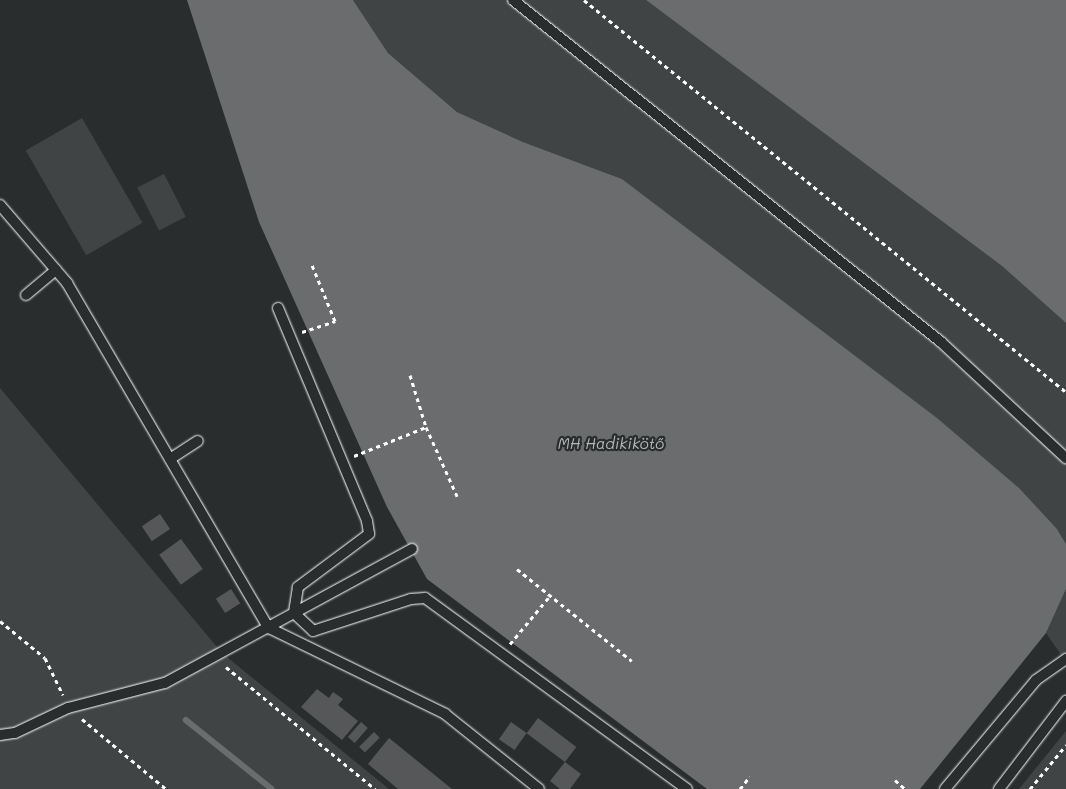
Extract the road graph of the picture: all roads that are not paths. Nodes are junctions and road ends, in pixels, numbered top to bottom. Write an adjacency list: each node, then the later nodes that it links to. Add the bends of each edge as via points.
1 (513, 0): 7 (lane, via 941,342)
2 (0, 205): 3 (lane)
3 (56, 270): 4 (lane); 8 (lane)
4 (26, 295)
5 (278, 308): 10 (lane, via 367,521 369,534 298,587)
6 (198, 441): 8 (lane)
7 (1066, 458)
8 (170, 459): 11 (lane)
9 (412, 549): 10 (lane)
10 (294, 613): 11 (lane); 16 (lane, via 313,631 411,599 425,598)
11 (269, 628): 14 (lane, via 164,683 68,708 15,734); 15 (lane, via 445,714)
12 (1066, 659): 17 (lane, via 1036,680)
13 (1066, 701): 18 (lane)
14 (0, 735)
15 (539, 789)
16 (687, 789)
17 (945, 789)
18 (999, 789)

